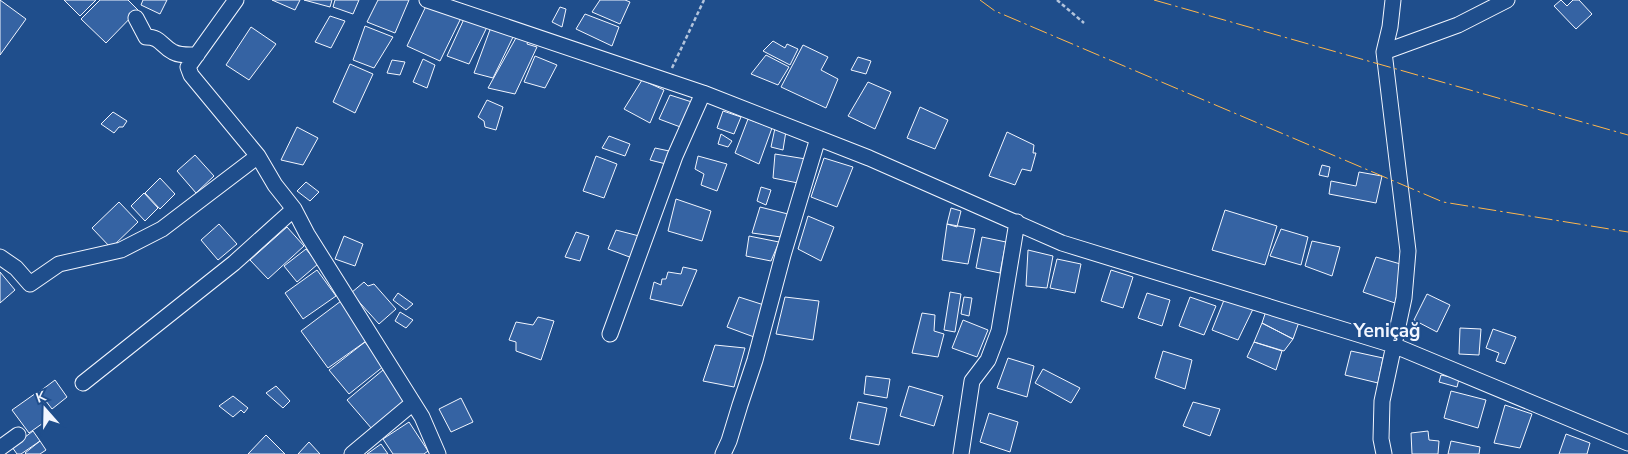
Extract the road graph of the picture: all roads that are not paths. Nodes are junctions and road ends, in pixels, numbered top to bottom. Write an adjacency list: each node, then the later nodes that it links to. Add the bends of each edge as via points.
1 (236, 0): 7 (street)
2 (427, 0): 8 (street)
3 (1393, 0): 6 (street)
4 (1507, 0): 6 (street, via 1458,25)
5 (136, 18): 7 (street, via 146,36 155,37 173,52)
6 (1384, 52): 15 (street, via 1408,251 1404,298)
7 (197, 55): 10 (street, via 188,67 191,75)
8 (702, 93): 9 (street); 14 (street, via 675,156)
9 (818, 138): 12 (street); 23 (street, via 755,360)
10 (258, 156): 11 (street); 13 (street, via 162,229 122,250 59,264 30,284 16,268)
11 (294, 209): 16 (street, via 234,263); 17 (street)
12 (1017, 222): 15 (street, via 1062,243); 24 (street, via 999,330 988,360 972,381)
13 (0, 257)
14 (610, 334)
15 (1392, 345): 19 (street); 25 (street, via 1382,401)
16 (83, 383)
17 (413, 403): 21 (street); 22 (street)
18 (18, 435): 20 (street)
19 (1628, 443)
20 (0, 448)
21 (352, 454)
22 (438, 454)
23 (722, 454)
24 (961, 454)
25 (1384, 454)

